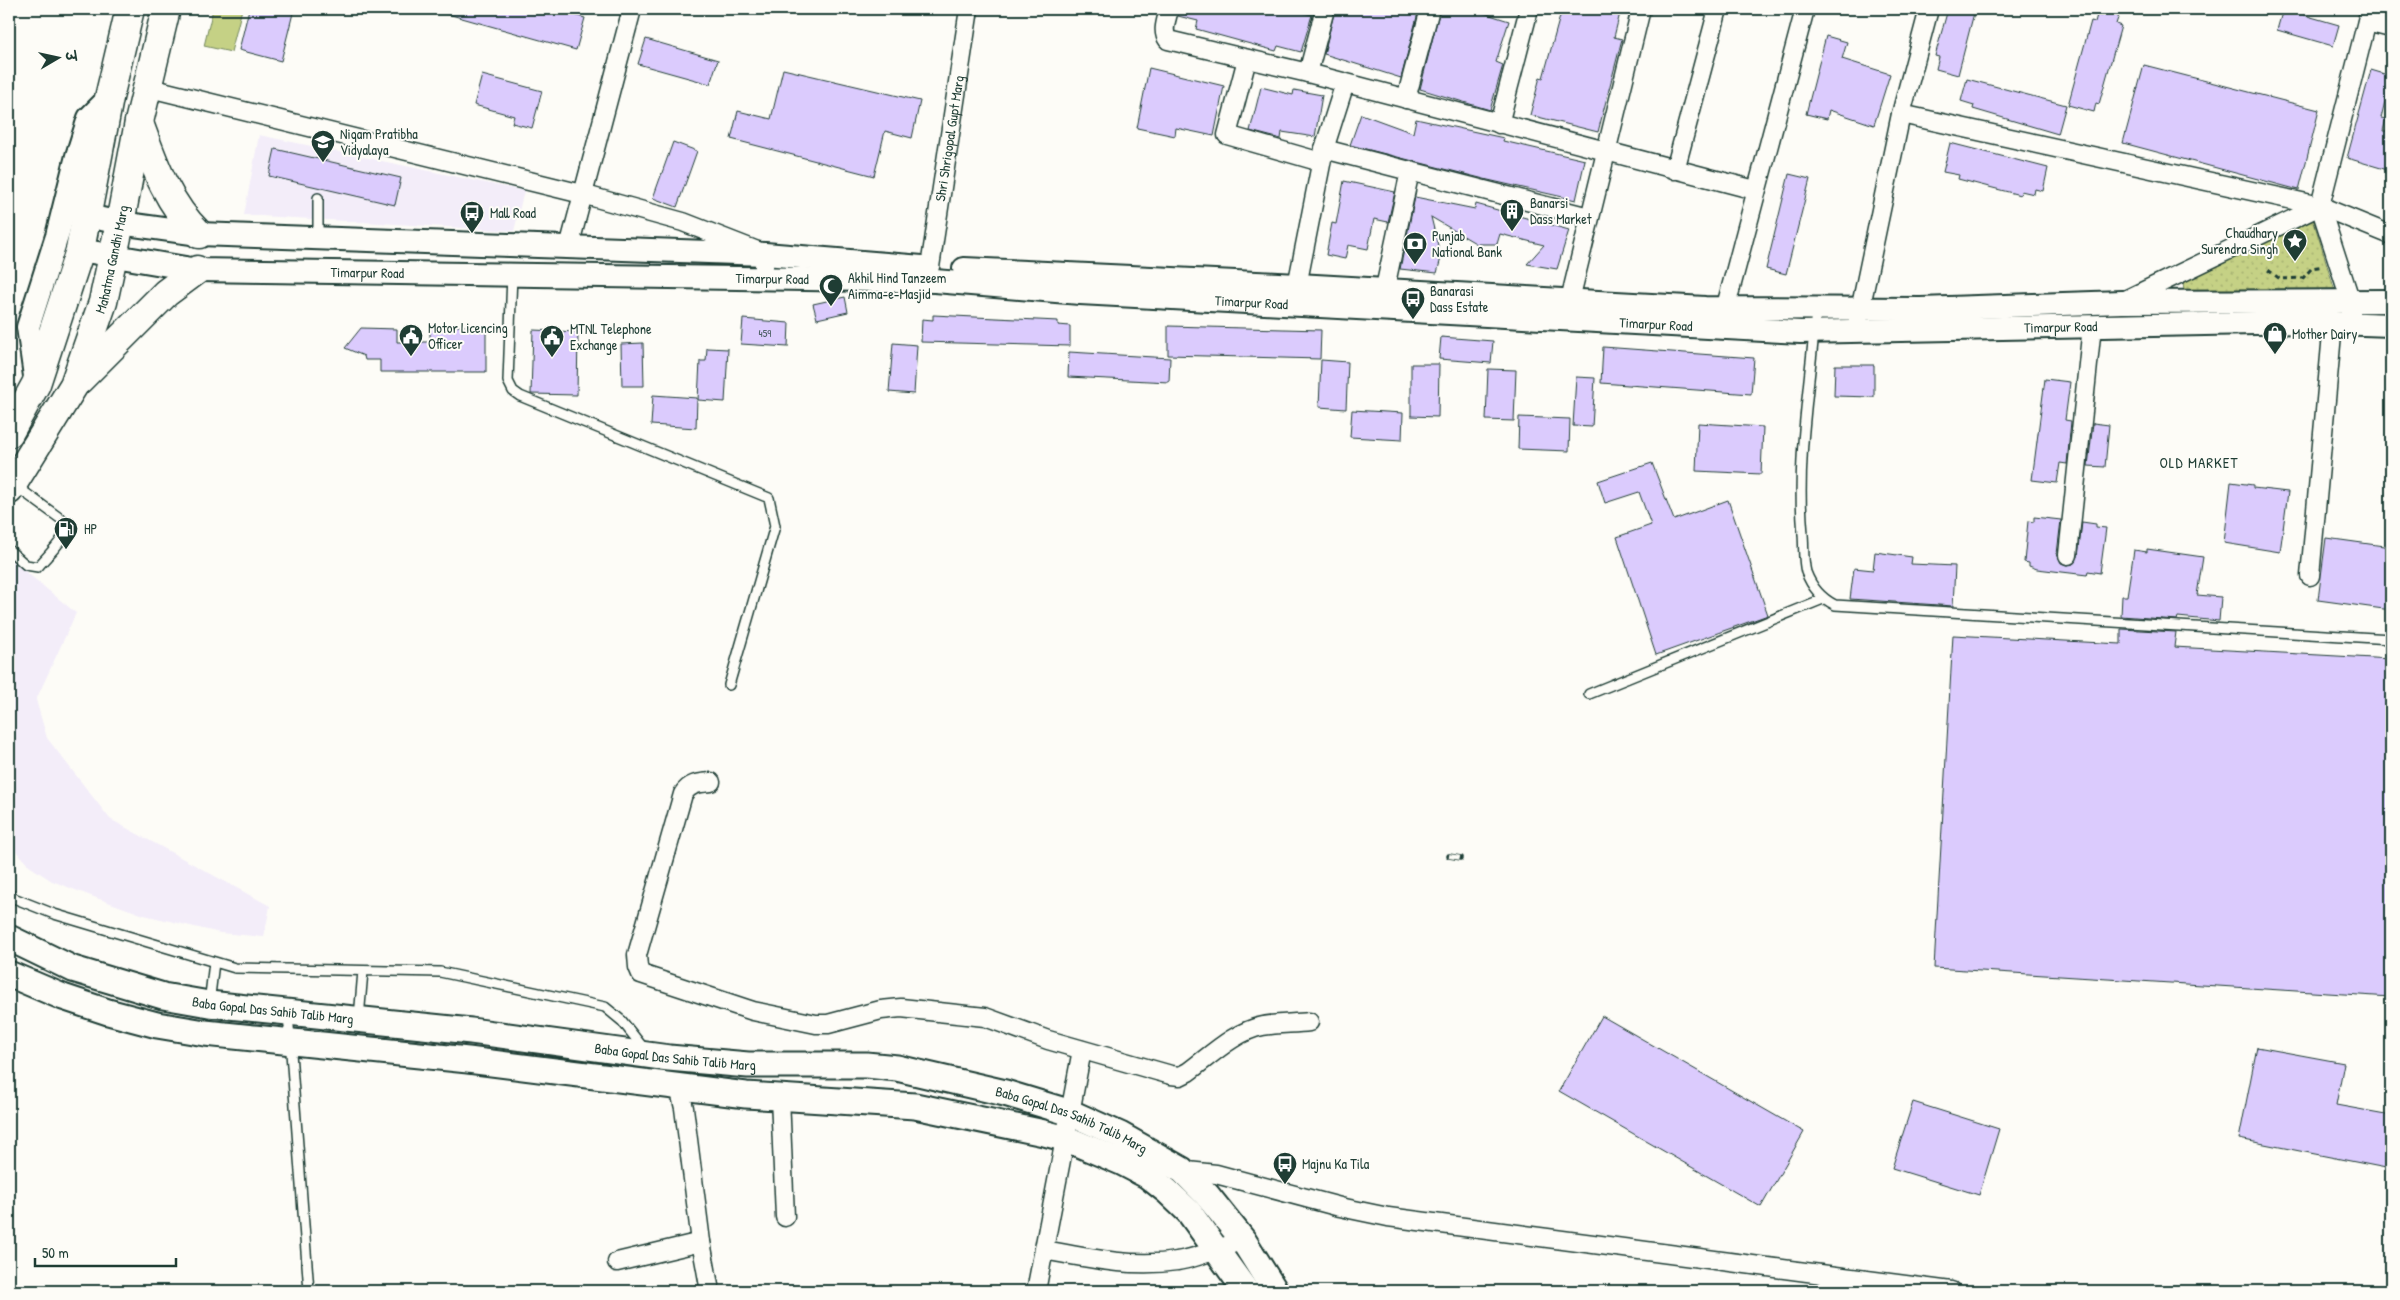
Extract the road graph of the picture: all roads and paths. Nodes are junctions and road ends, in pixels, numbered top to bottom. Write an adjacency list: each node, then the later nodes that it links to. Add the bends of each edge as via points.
1 (130, 9): 19 (main road)
2 (166, 9): 18 (main road, Mahatma Gandhi Marg)
3 (632, 9): 29 (street)
4 (969, 9): 46 (street, Shri Shrigopal Gupt Marg)
5 (1169, 9): 15 (street, via 1164,28 1168,40)
6 (1325, 9): 16 (street)
7 (1430, 9): 20 (street)
8 (1529, 9): 23 (street)
9 (1641, 9): 24 (street)
10 (1718, 9): 26 (street)
11 (1804, 9): 28 (street)
12 (1929, 9): 21 (street)
13 (2368, 15): 14 (street); 31 (street)
14 (2391, 28)
15 (1247, 59): 16 (street); 25 (street, via 1227,135)
16 (1308, 73): 17 (street)
17 (1345, 83): 20 (street); 25 (street)
18 (146, 88): 22 (main road, Mahatma Gandhi Marg); 29 (street)
19 (109, 98): 32 (main road); 61 (street, via 89,118 28,327)
20 (1406, 99): 23 (street)
21 (1901, 114): 31 (street); 53 (street)
22 (139, 122): 34 (main road, Mahatma Gandhi Marg); 35 (main road, via 167,194 182,218)
23 (1499, 124): 24 (street)
24 (1605, 152): 26 (street); 33 (street)
25 (1323, 155): 27 (street); 48 (street)
26 (1675, 170): 28 (street)
27 (1410, 171): 33 (street); 49 (street)
28 (1755, 190): 55 (street)
29 (582, 194): 38 (street); 40 (street, via 692,225)
30 (318, 198): 37 (lane)
31 (2320, 206): 36 (street); 42 (street); 52 (street)
32 (88, 216): 34 (street, Timarpur Road); 39 (main road)
33 (1589, 217): 54 (street)
34 (120, 223): 35 (street, Timarpur Road); 41 (main road, Mahatma Gandhi Marg)
35 (199, 234): 37 (street, Timarpur Road)
36 (2391, 235)
37 (318, 238): 38 (street, Timarpur Road)
38 (568, 247): 40 (street, Timarpur Road)
39 (80, 250): 41 (street, Timarpur Road); 61 (main road)
40 (765, 254): 46 (street, Timarpur Road); 47 (street)
41 (113, 258): 43 (street, Timarpur Road); 62 (main road, Mahatma Gandhi Marg, via 103,302)
42 (2338, 262): 44 (path, via 2312,268 2303,278 2280,279); 50 (street)
43 (197, 270): 45 (street, Timarpur Road); 62 (main road, via 166,293)
44 (2268, 270)
45 (512, 274): 47 (street, Timarpur Road); 70 (lane, via 508,381 513,390 520,396 769,498 775,526)
46 (928, 274): 47 (street, Timarpur Road); 48 (street, Timarpur Road, via 1080,293)
47 (763, 278)
48 (1295, 295): 49 (street, Timarpur Road)
49 (1382, 300): 54 (street, Timarpur Road)
50 (2350, 300): 51 (street, Timarpur Road); 52 (street, Timarpur Road); 57 (street)
51 (2391, 301)
52 (2122, 302): 53 (street, Timarpur Road)
53 (1860, 310): 56 (street, Timarpur Road); 60 (street)
54 (1567, 311): 55 (street, Timarpur Road)
55 (1723, 319): 56 (street, Timarpur Road)
56 (1815, 321): 60 (street, Timarpur Road); 68 (lane, via 1804,423 1800,509 1806,571)
57 (2343, 323): 58 (street, Timarpur Road); 59 (street, Timarpur Road); 67 (street)
58 (2391, 325)
59 (2092, 326): 60 (street, Timarpur Road); 66 (street)
60 (1855, 332)
61 (36, 384): 63 (main road)
62 (74, 385): 64 (main road, Mahatma Gandhi Marg)
63 (9, 433)
64 (11, 487): 65 (lane, via 65,522 66,528 63,537 38,567 26,565)
65 (9, 550)
66 (2068, 555)
67 (2310, 576)
68 (1823, 599): 69 (lane, via 1835,605); 71 (lane)
69 (2391, 639)
70 (729, 685)
71 (1589, 694)
72 (711, 782): 83 (street, via 687,787 683,794 637,955 641,974 753,1011 816,1024 902,1008 985,1017)
73 (9, 893): 75 (lane, via 11,897 54,914)
74 (9, 938): 78 (main road, Baba Gopal Das Sahib Talib Marg, via 82,972 163,996)
75 (214, 962): 76 (lane, via 236,968); 78 (lane)
76 (363, 971): 80 (lane); 84 (lane, via 440,972 605,1007)
77 (9, 974): 82 (main road, Baba Gopal Das Sahib Talib Marg, via 63,997 157,1025)
78 (209, 1004): 79 (main road, Baba Gopal Das Sahib Talib Marg)
79 (288, 1011): 80 (main road, Baba Gopal Das Sahib Talib Marg); 82 (lane)
80 (359, 1018): 84 (main road, Baba Gopal Das Sahib Talib Marg)
81 (1309, 1022): 83 (street, via 1248,1030 1180,1076)
82 (290, 1041): 85 (main road, Baba Gopal Das Sahib Talib Marg); 97 (lane)
83 (1082, 1050): 87 (street)
84 (650, 1055): 87 (main road, Baba Gopal Das Sahib Talib Marg, via 748,1065 897,1068 1005,1093)
85 (679, 1088): 86 (main road, Baba Gopal Das Sahib Talib Marg); 93 (street)
86 (780, 1097): 88 (main road, Baba Gopal Das Sahib Talib Marg, via 915,1106); 91 (street)
87 (1071, 1113): 88 (street); 89 (main road, Baba Gopal Das Sahib Talib Marg, via 1120,1135)
88 (1067, 1139): 90 (main road, Baba Gopal Das Sahib Talib Marg); 95 (street)
89 (1182, 1170): 90 (street); 92 (main road, Baba Gopal Das Sahib Talib Marg, via 1208,1195); 102 (street, via 1216,1174 1388,1217)
90 (1148, 1176): 94 (main road, Baba Gopal Das Sahib Talib Marg, via 1189,1212)
91 (785, 1217)
92 (1243, 1240): 94 (street); 101 (main road, Baba Gopal Das Sahib Talib Marg)
93 (701, 1242): 96 (street); 98 (street)
94 (1217, 1249): 95 (street, via 1178,1261 1153,1263 1099,1260); 100 (main road, Baba Gopal Das Sahib Talib Marg)
95 (1044, 1250): 99 (street)
96 (617, 1262)
97 (309, 1291)
98 (710, 1291)
99 (1036, 1291)
100 (1246, 1291)
101 (1275, 1291)
102 (1951, 1291)

